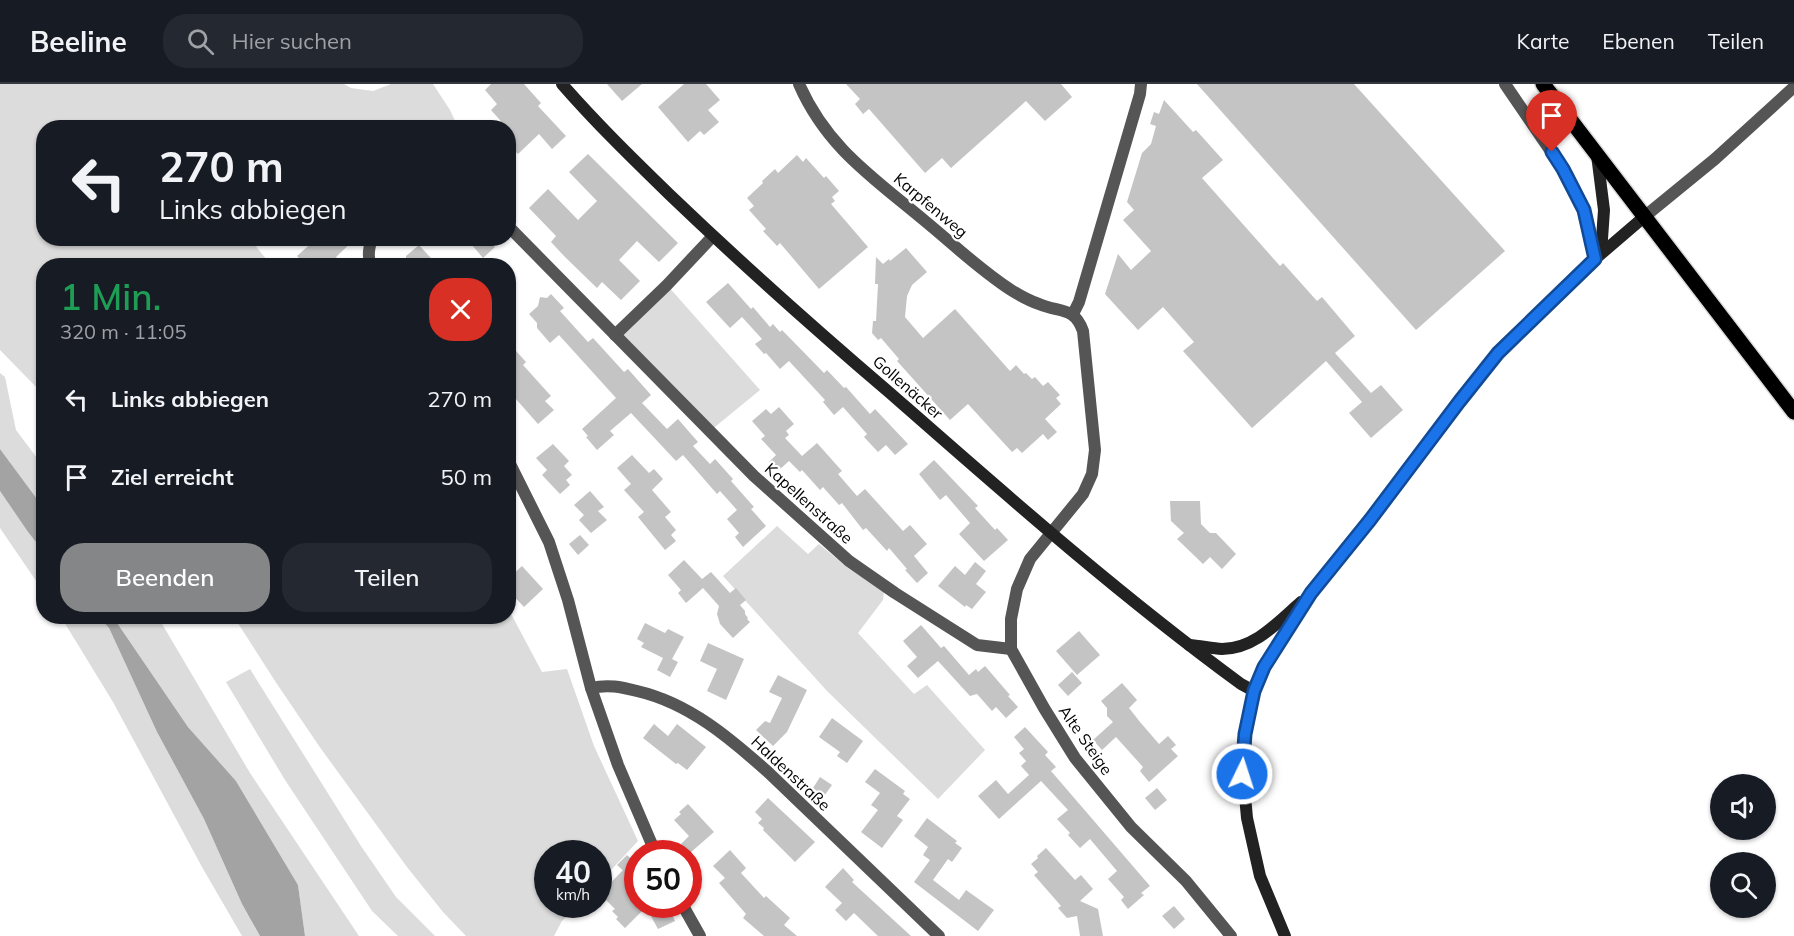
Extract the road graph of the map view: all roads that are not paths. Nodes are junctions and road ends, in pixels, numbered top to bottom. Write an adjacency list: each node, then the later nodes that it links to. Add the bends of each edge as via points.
1 (562, 84): 10 (street, Gollenäcker)
2 (800, 84): 12 (street, Karpfenweg, via 820,123 841,150 869,175 1011,290 1041,305)
3 (1141, 84): 12 (street, via 1080,302)
4 (1505, 84): 11 (street, via 1563,169 1584,210)
5 (1543, 84): 7 (main road)
6 (1794, 87): 8 (street)
7 (1597, 154): 8 (main road); 11 (street, via 1604,210)
8 (1644, 217): 11 (street); 14 (main road)
9 (516, 234): 13 (street, Kapellenstraße)
10 (713, 236): 13 (street); 16 (street, Gollenäcker)
11 (1598, 256): 17 (street, via 1498,353)
12 (1073, 314): 16 (street, via 1083,331 1095,450 1092,474 1083,494)
13 (615, 335): 19 (street, Kapellenstraße, via 754,477 849,561 977,645)
14 (1794, 412)
15 (516, 476): 20 (street, via 559,569)
16 (1051, 533): 18 (street, Gollenäcker); 19 (street, Alte Steige, via 1030,559 1017,589)
17 (1311, 593): 18 (street, via 1247,644 1224,649); 21 (street, via 1264,667)
18 (1187, 645): 21 (street, Gollenäcker)
19 (1011, 648): 26 (street, Alte Steige, via 1075,758 1131,827 1186,880)
20 (591, 688): 22 (street, via 618,765); 25 (street, Haldenstraße, via 617,686 649,694 710,724 769,773)
21 (1254, 691): 27 (street, via 1242,774 1247,818 1260,876)
22 (651, 840)
23 (690, 918): 24 (street)
24 (700, 936)
25 (939, 936)
26 (1231, 936)
27 (1285, 936)

